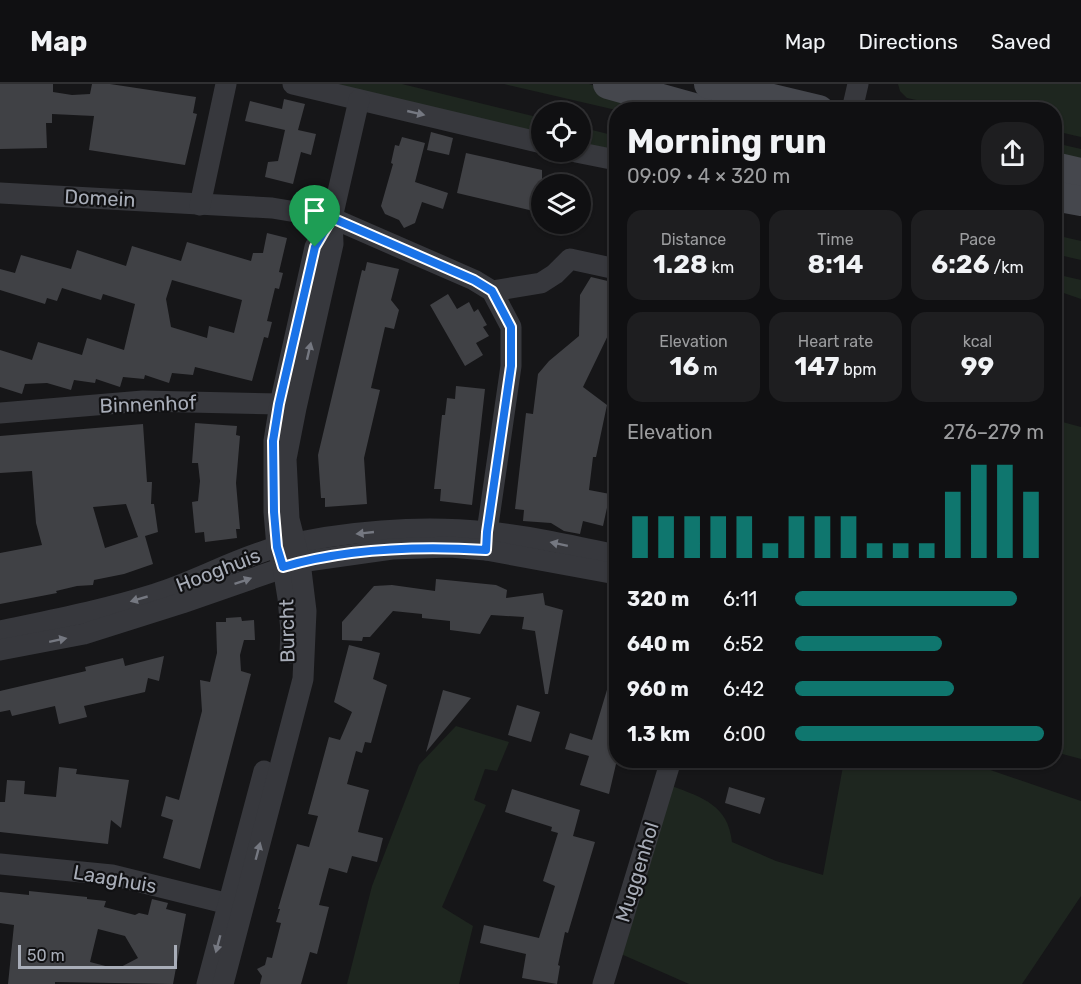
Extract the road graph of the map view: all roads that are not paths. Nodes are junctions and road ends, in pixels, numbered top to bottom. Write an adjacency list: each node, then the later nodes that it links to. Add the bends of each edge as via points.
1 (226, 84): 18 (street)
2 (293, 84): 6 (street)
3 (608, 84): 7 (main road)
4 (709, 84): 8 (main road)
5 (858, 84): 9 (street)
6 (359, 100): 10 (street, one-way to 10); 19 (street, Burcht)
7 (672, 102)
8 (785, 102)
9 (854, 102)
10 (531, 140)
11 (591, 155): 12 (street)
12 (609, 159)
13 (1062, 169): 14 (main road)
14 (1081, 173)
15 (0, 193): 18 (street, Domein)
16 (1062, 197): 17 (main road)
17 (1081, 201)
18 (200, 205): 19 (street, Domein, via 272,208)
19 (332, 218): 21 (street, Domein); 22 (street, Burcht, via 315,247)
20 (609, 267): 21 (street, via 570,259 541,283)
21 (492, 291): 24 (street, via 511,327 511,366)
22 (288, 406): 23 (street, Binnenhof, via 143,401); 26 (street, Burcht, via 273,441 273,479)
23 (0, 413)
24 (486, 541): 25 (street, Hooghuis, one-way to 24, via 542,540); 26 (street, Hooghuis, via 450,548); 27 (street, Hooghuis)
25 (609, 554)
26 (289, 555): 28 (street, Hooghuis, one-way to 28, via 90,613); 29 (street, Hooghuis, one-way to 26, via 84,634 182,603); 32 (street, Burcht, via 288,683)
27 (609, 572)
28 (0, 631)
29 (0, 650)
30 (669, 768): 35 (street, Muggenhol)
31 (0, 864): 32 (street, Laaghuis, via 112,874)
32 (236, 905): 33 (street, Burcht, one-way to 33); 34 (street, Burcht)
33 (207, 984)
34 (223, 984)
35 (603, 984)

